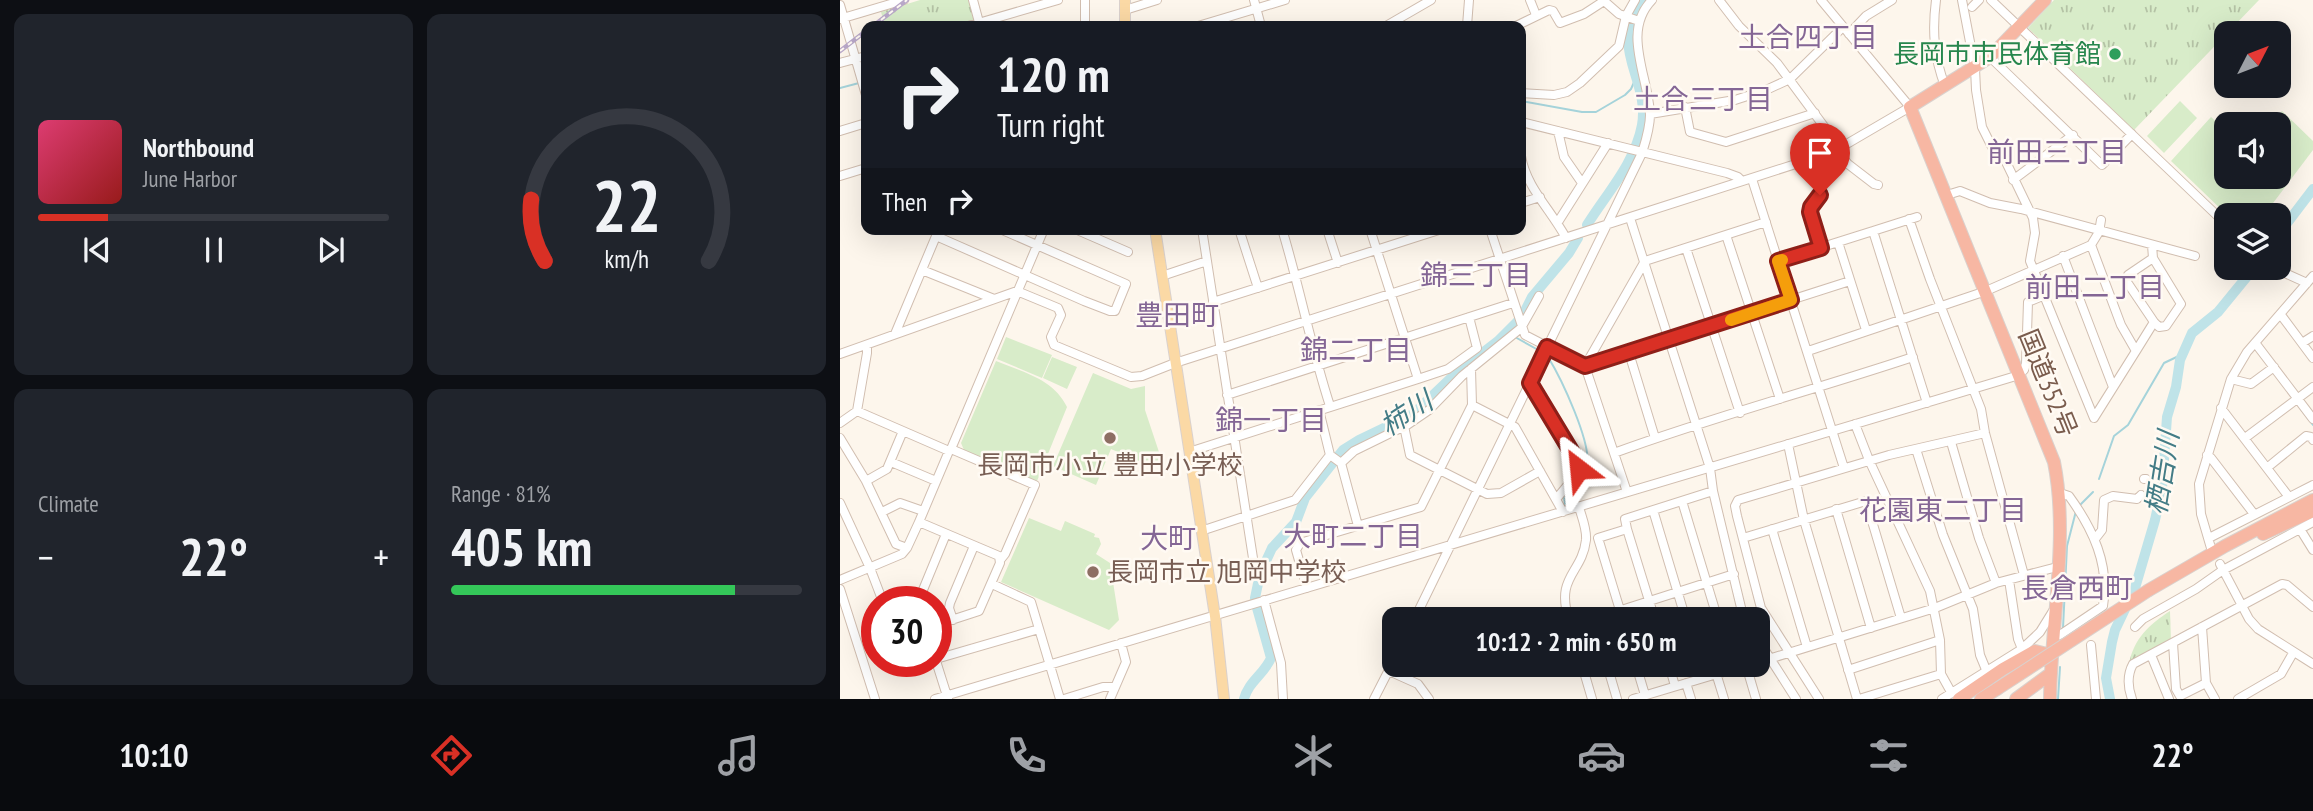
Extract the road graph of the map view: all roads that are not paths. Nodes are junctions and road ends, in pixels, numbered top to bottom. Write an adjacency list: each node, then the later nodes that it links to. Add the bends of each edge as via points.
1 (904, 0): 24 (street)
2 (972, 0): 26 (street)
3 (1058, 0): 27 (street)
4 (1085, 0): 28 (street)
5 (1157, 0): 22 (street)
6 (1285, 0): 20 (street)
7 (1431, 0): 31 (street)
8 (1469, 0): 32 (street)
9 (1530, 0): 23 (street)
10 (1635, 0): 25 (street)
11 (1653, 0): 25 (street)
12 (1719, 0): 42 (street)
13 (1821, 0): 35 (street)
14 (1892, 0): 35 (street)
15 (1936, 0): 43 (street, via 1933,31)
16 (1962, 0): 40 (street)
17 (1991, 0): 34 (street)
18 (2045, 0): 34 (highway)
19 (1603, 1): 23 (street, via 1560,23 1553,11); 25 (street)
20 (1255, 4): 29 (street); 30 (street)
21 (840, 5): 24 (street)
22 (1125, 5)
23 (1536, 15): 33 (street)
24 (842, 18): 38 (street)
25 (1632, 18): 44 (street, via 1619,46 1572,89 1554,96); 48 (street)
26 (979, 21)
27 (992, 21)
28 (1085, 21)
29 (1211, 21)
30 (1260, 21)
31 (1401, 21)
32 (1467, 21)
33 (1526, 21)
34 (2019, 27): 36 (highway); 53 (street)
35 (1846, 30): 42 (street); 46 (street)
36 (1990, 57): 40 (highway); 54 (street)
37 (861, 58): 38 (street)
38 (856, 59): 39 (street); 41 (street)
39 (840, 63)
40 (1975, 68): 43 (highway); 62 (street, via 1982,127)
41 (861, 76)
42 (1790, 79): 45 (street, via 1735,100); 47 (street)
43 (1945, 86): 46 (highway)
44 (1526, 93)
45 (1685, 107): 47 (street, via 1690,132 1726,142); 48 (street)
46 (1910, 107): 56 (street); 66 (highway, 国道352号)
47 (1815, 113): 56 (street)
48 (1650, 114): 57 (street, via 1649,128)
49 (1526, 123): 52 (street)
50 (861, 125): 51 (street)
51 (840, 131)
52 (1559, 131): 55 (street); 64 (street, via 1564,157)
53 (2132, 134): 54 (street, via 2102,165); 70 (street)
54 (2073, 135): 62 (street)
55 (1608, 143): 57 (street); 64 (street)
56 (1837, 150): 61 (street); 65 (street); 100 (street, via 1810,212)
57 (1637, 151): 63 (street, via 1727,173); 75 (street)
58 (861, 170): 59 (street)
59 (840, 176)
60 (1526, 176): 67 (street)
61 (1752, 179): 63 (street); 74 (street)
62 (2013, 180): 69 (street)
63 (1742, 181): 71 (street)
64 (1582, 183): 73 (street)
65 (1878, 185)
66 (1947, 195): 69 (street, via 1960,191); 120 (highway, 国道352号)
67 (1540, 197): 68 (street); 73 (street)
68 (1526, 202)
69 (2030, 212): 77 (street); 110 (street)
70 (2214, 213)
71 (1630, 218): 75 (street); 107 (street)
72 (2101, 220): 77 (street)
73 (1558, 222): 93 (street)
74 (1766, 222): 92 (street); 108 (street)
75 (1608, 224): 93 (street); 145 (street)
76 (1873, 231): 94 (street); 128 (street, via 1913,218); 132 (street)
77 (2099, 232): 95 (street); 98 (street)
78 (2144, 232): 95 (street)
79 (937, 235): 111 (street)
80 (942, 235): 112 (street)
81 (1016, 235): 97 (street)
82 (1041, 235): 97 (street)
83 (1089, 235): 102 (street)
84 (1155, 235): 114 (main road)
85 (1203, 235): 106 (street)
86 (1241, 235): 118 (street)
87 (1284, 235): 115 (street)
88 (1329, 235): 109 (street)
89 (1372, 235): 101 (street)
90 (1423, 235): 101 (street)
91 (1492, 235): 105 (street)
92 (1726, 235): 99 (street); 129 (street)
93 (1566, 238): 105 (street)
94 (1838, 242): 100 (street); 116 (street)
95 (2148, 244): 96 (street, via 2195,256); 104 (street)
96 (2189, 244)
97 (1037, 245): 112 (street); 112 (street, via 1126,284 1115,311)
98 (2091, 246): 103 (street); 148 (street, via 2121,325)
99 (1686, 248): 107 (street); 136 (street)
100 (1821, 248): 108 (street)
101 (1377, 250): 109 (street); 121 (street)
102 (1128, 252)
103 (2063, 256): 110 (street); 162 (street)
104 (2153, 258): 134 (street, via 2128,275 2127,282); 134 (street, via 2180,304 2166,326)
105 (1498, 259): 121 (street); 127 (street)
106 (1207, 261): 114 (street); 126 (street)
107 (1644, 261): 141 (street); 155 (street)
108 (1778, 261): 125 (street)
109 (1338, 263): 115 (street)
110 (2035, 268): 120 (street); 122 (street)
111 (922, 270): 124 (street); 138 (street)
112 (1024, 275): 119 (street)
113 (2291, 275): 117 (street)
114 (1162, 276): 153 (main road)
115 (1297, 276): 118 (street); 133 (street)
116 (1850, 281): 125 (street); 137 (street)
117 (2310, 283): 130 (street)
118 (1258, 288): 126 (street)
119 (1017, 291): 124 (street); 153 (street, via 1058,308 1061,316 1051,337 1054,345 1131,377); 193 (street)
120 (1986, 291): 128 (street); 158 (highway, 国道352号)
121 (1391, 294): 133 (street); 140 (street)
122 (2045, 295): 158 (street, via 2028,302 2026,364); 162 (street, via 2094,418)
123 (1539, 296): 135 (street)
124 (994, 299): 138 (street)
125 (1791, 300): 129 (street); 147 (street)
126 (1213, 302): 146 (street)
127 (1513, 303): 131 (street); 135 (street)
128 (1941, 307): 132 (street); 165 (street)
129 (1750, 313): 136 (street); 167 (street)
130 (2281, 315): 142 (street); 143 (street)
131 (1469, 317): 140 (street); 159 (street, via 1477,348 1448,369)
132 (1901, 318): 137 (street); 151 (street)
133 (1307, 321): 146 (street); 154 (street)
134 (2154, 322): 148 (street)
135 (1519, 323): 145 (street, via 1525,335); 157 (street)
136 (1710, 327): 141 (street); 175 (street)
137 (1866, 330): 147 (street)
138 (895, 334): 144 (street)
139 (2313, 336): 143 (street)
140 (1406, 337): 154 (street); 159 (street)
141 (1670, 340): 149 (street); 179 (street)
142 (2256, 344): 156 (street); 160 (street)
143 (2302, 344): 152 (street)
144 (867, 345): 150 (street); 174 (street)
145 (1547, 347): 155 (street); 161 (street)
146 (1220, 349): 153 (street); 166 (street)
147 (1808, 351): 164 (street)
148 (2137, 351): 162 (street)
149 (1629, 353): 155 (street); 186 (street)
150 (840, 354)
151 (1913, 357): 164 (street); 169 (street)
152 (2313, 358)
153 (1175, 363): 194 (main road)
154 (1317, 366): 166 (street); 171 (street)
155 (1585, 366): 195 (street)
156 (2274, 367): 160 (street, via 2251,384); 168 (street)
157 (1471, 369): 170 (street); 181 (street, via 1429,410)
158 (2020, 374): 165 (street); 212 (highway, 国道352号, via 2054,462)
159 (1418, 379): 171 (street)
160 (2231, 379): 172 (street)
161 (1530, 383): 178 (street); 215 (street, via 1579,467)
162 (2113, 387)
163 (2313, 387): 168 (street)
164 (1819, 388): 167 (street); 183 (street)
165 (1973, 389): 169 (street); 184 (street)
166 (1227, 395): 185 (street)
167 (1780, 399): 175 (street)
168 (2297, 399): 176 (street); 187 (street)
169 (1927, 403): 180 (street)
170 (1472, 405): 178 (street); 203 (street)
171 (1330, 406): 173 (street)
172 (2221, 408): 187 (street); 196 (street)
173 (1319, 410): 185 (street); 197 (street)
174 (857, 411): 177 (street); 182 (street)
175 (1740, 413): 179 (street)
176 (2313, 419)
177 (840, 423)
178 (1509, 424): 204 (street); 209 (street)
179 (1697, 424): 186 (street); 201 (street)
180 (1855, 424): 183 (street); 198 (street)
181 (1404, 426): 197 (street); 203 (street, via 1410,455)
182 (903, 431): 193 (street); 199 (street)
183 (1832, 431): 191 (street); 202 (street)
184 (1985, 433): 189 (street); 251 (street)
185 (1234, 438): 194 (street); 227 (street)
186 (1655, 438): 195 (street)
187 (2245, 438): 200 (street)
188 (2313, 440): 200 (street, via 2306,436)
189 (1951, 442): 192 (street); 255 (street)
190 (841, 443): 205 (street)
191 (1788, 444): 201 (street); 207 (street)
192 (1916, 449): 198 (street); 263 (street, via 1942,535)
193 (950, 450): 206 (street); 245 (street, via 1035,485)
194 (1189, 452): 235 (main road)
195 (1614, 453): 211 (street)
196 (2207, 455): 226 (street); 238 (street, via 2199,484)
197 (1336, 459): 227 (street, via 1298,498); 231 (street)
198 (1869, 460): 202 (street); 276 (street)
199 (891, 462): 205 (street, via 885,471); 206 (street)
200 (2267, 467): 214 (street)
201 (1710, 468): 210 (street); 211 (street)
202 (1844, 468): 207 (street)
203 (1440, 470): 209 (street); 231 (street, via 1419,509)
204 (1540, 471): 209 (street, via 1501,493 1487,494); 215 (street)
205 (866, 481): 224 (street)
206 (936, 481): 223 (street)
207 (1796, 483): 228 (street); 237 (street, via 1738,500 1735,506)
208 (2313, 485): 214 (street)
209 (1478, 488): 240 (street)
210 (1713, 491): 217 (street); 250 (street)
211 (1627, 492): 219 (street)
212 (2060, 493): 239 (street, via 2068,494); 246 (highway, 国道352号)
213 (2141, 495): 239 (street, via 2104,500 2102,530)
214 (2289, 497): 226 (street)
215 (1557, 498): 225 (street)
216 (2313, 500): 262 (highway, via 2234,541)
217 (1682, 501): 221 (street); 254 (street)
218 (841, 505): 248 (street)
219 (1579, 507): 225 (street); 268 (street, via 1586,537 1567,583)
220 (1836, 509): 228 (street); 279 (street, via 1866,501); 283 (street)
221 (1653, 510): 233 (street, via 1625,519); 261 (street)
222 (2313, 510): 262 (highway)
223 (923, 511): 224 (street, via 900,503); 229 (street)
224 (882, 512): 242 (street, via 896,544)
225 (1563, 512): 240 (street)
226 (2254, 514): 238 (street)
227 (1246, 516): 235 (street); 249 (street)
228 (1804, 520): 234 (street); 286 (street)
229 (919, 522): 236 (street); 242 (street)
230 (2313, 522): 232 (street)
231 (1358, 526): 259 (street, via 1300,543 1296,550)
232 (2300, 528): 244 (street); 247 (street)
233 (1628, 529): 265 (street); 269 (street, via 1598,538)
234 (1772, 529): 237 (street); 291 (street)
235 (1201, 531): 278 (main road)
236 (946, 534): 241 (street); 258 (street)
237 (1743, 538): 293 (street, via 1761,608)
238 (2209, 538): 243 (street)
239 (2095, 539): 285 (street, via 2103,567 2103,606 2090,619 2060,635)
240 (1450, 545): 259 (street); 267 (street)
241 (974, 546): 245 (street); 280 (street, via 950,603)
242 (907, 548): 248 (street)
243 (2211, 548)
244 (2313, 550)
245 (1001, 559): 256 (street)
246 (2057, 567): 251 (street); 277 (highway, 国道352号)
247 (2221, 567): 266 (street); 281 (street, via 2196,589)
248 (870, 568): 252 (street); 257 (street)
249 (1255, 571)
250 (1734, 574): 254 (street); 274 (street)
251 (2025, 575): 253 (street)
252 (840, 580)
253 (2009, 580): 255 (street); 292 (street)
254 (1707, 583): 261 (street); 273 (street)
255 (1996, 583): 263 (street)
256 (992, 584): 280 (street, via 978,612); 284 (street, via 1030,601)
257 (877, 586)
258 (925, 586)
259 (1307, 588): 264 (street)
260 (840, 589): 325 (street)
261 (1679, 592): 265 (street); 272 (street)
262 (2151, 594): 319 (highway)
263 (1968, 595): 276 (street); 303 (street)
264 (1264, 600): 278 (street); 330 (street, via 1281,663)
265 (1649, 601): 270 (street); 271 (street)
266 (2242, 605): 275 (street, via 2285,583); 282 (street); 294 (street, via 2258,629)
267 (1420, 607)
268 (1566, 607)
269 (1620, 607)
270 (1637, 607)
271 (1651, 607)
272 (1683, 607)
273 (1714, 607)
274 (1741, 607)
275 (2313, 607)
276 (1935, 608): 279 (street); 287 (street)
277 (2055, 609): 285 (highway, 国道352号); 292 (street)
278 (1215, 616): 288 (street); 329 (main road)
279 (1901, 618): 283 (street)
280 (953, 620)
281 (2135, 627)
282 (2202, 627): 289 (street); 316 (street)
283 (1871, 628): 286 (street)
284 (1039, 629): 295 (street); 298 (street)
285 (2053, 631): 300 (highway); 301 (highway, 国道352号)
286 (1838, 637): 291 (street); 302 (street)
287 (1940, 640): 302 (street); 304 (street)
288 (1121, 643): 298 (street); 318 (street, via 1126,662)
289 (2173, 643): 296 (street); 316 (street, via 2179,696)
290 (2091, 645): 345 (street)
291 (1807, 647): 293 (street)
292 (2022, 649): 303 (street)
293 (1788, 653): 297 (street); 340 (street)
294 (2293, 653): 299 (street); 349 (street, via 2281,674)
295 (952, 655)
296 (2151, 655): 346 (street, via 2130,669); 347 (street)
297 (1770, 658): 339 (street)
298 (1049, 664): 324 (street); 327 (street)
299 (2313, 664)
300 (2003, 669): 301 (highway, via 2035,651 2047,654); 322 (highway)
301 (2051, 669): 323 (highway); 344 (highway, 国道352号)
302 (1848, 670): 341 (street)
303 (1987, 672): 322 (street)
304 (1941, 674): 322 (street); 341 (street)
305 (941, 677): 324 (street)
306 (1386, 677): 331 (street)
307 (1402, 677): 332 (street, via 1418,684)
308 (1586, 677): 333 (street)
309 (1611, 677): 334 (street)
310 (1640, 677): 320 (street)
311 (1672, 677): 317 (street)
312 (1703, 677): 315 (street)
313 (1717, 677): 337 (street)
314 (1750, 677): 338 (street)
315 (1686, 683): 317 (street); 336 (street)
316 (2206, 683): 348 (street)
317 (1675, 686): 321 (street)
318 (1114, 687): 327 (street); 328 (street)
319 (1998, 694): 343 (highway)
320 (1645, 695): 321 (street); 335 (street)
321 (1657, 695)
322 (1955, 696): 342 (street)
323 (2020, 696): 344 (highway, via 2038,690)
324 (947, 697): 326 (street)
325 (875, 699)
326 (935, 699)
327 (1062, 699)
328 (1110, 699)
329 (1224, 699)
330 (1283, 699)
331 (1374, 699)
332 (1429, 699)
333 (1592, 699)
334 (1617, 699)
335 (1633, 699)
336 (1691, 699)
337 (1724, 699)
338 (1756, 699)
339 (1796, 699)
340 (1819, 699)
341 (1858, 699)
342 (1942, 699)
343 (1981, 699)
344 (2049, 699)
345 (2096, 699)
346 (2132, 699)
347 (2169, 699)
348 (2215, 699)
349 (2238, 699)

